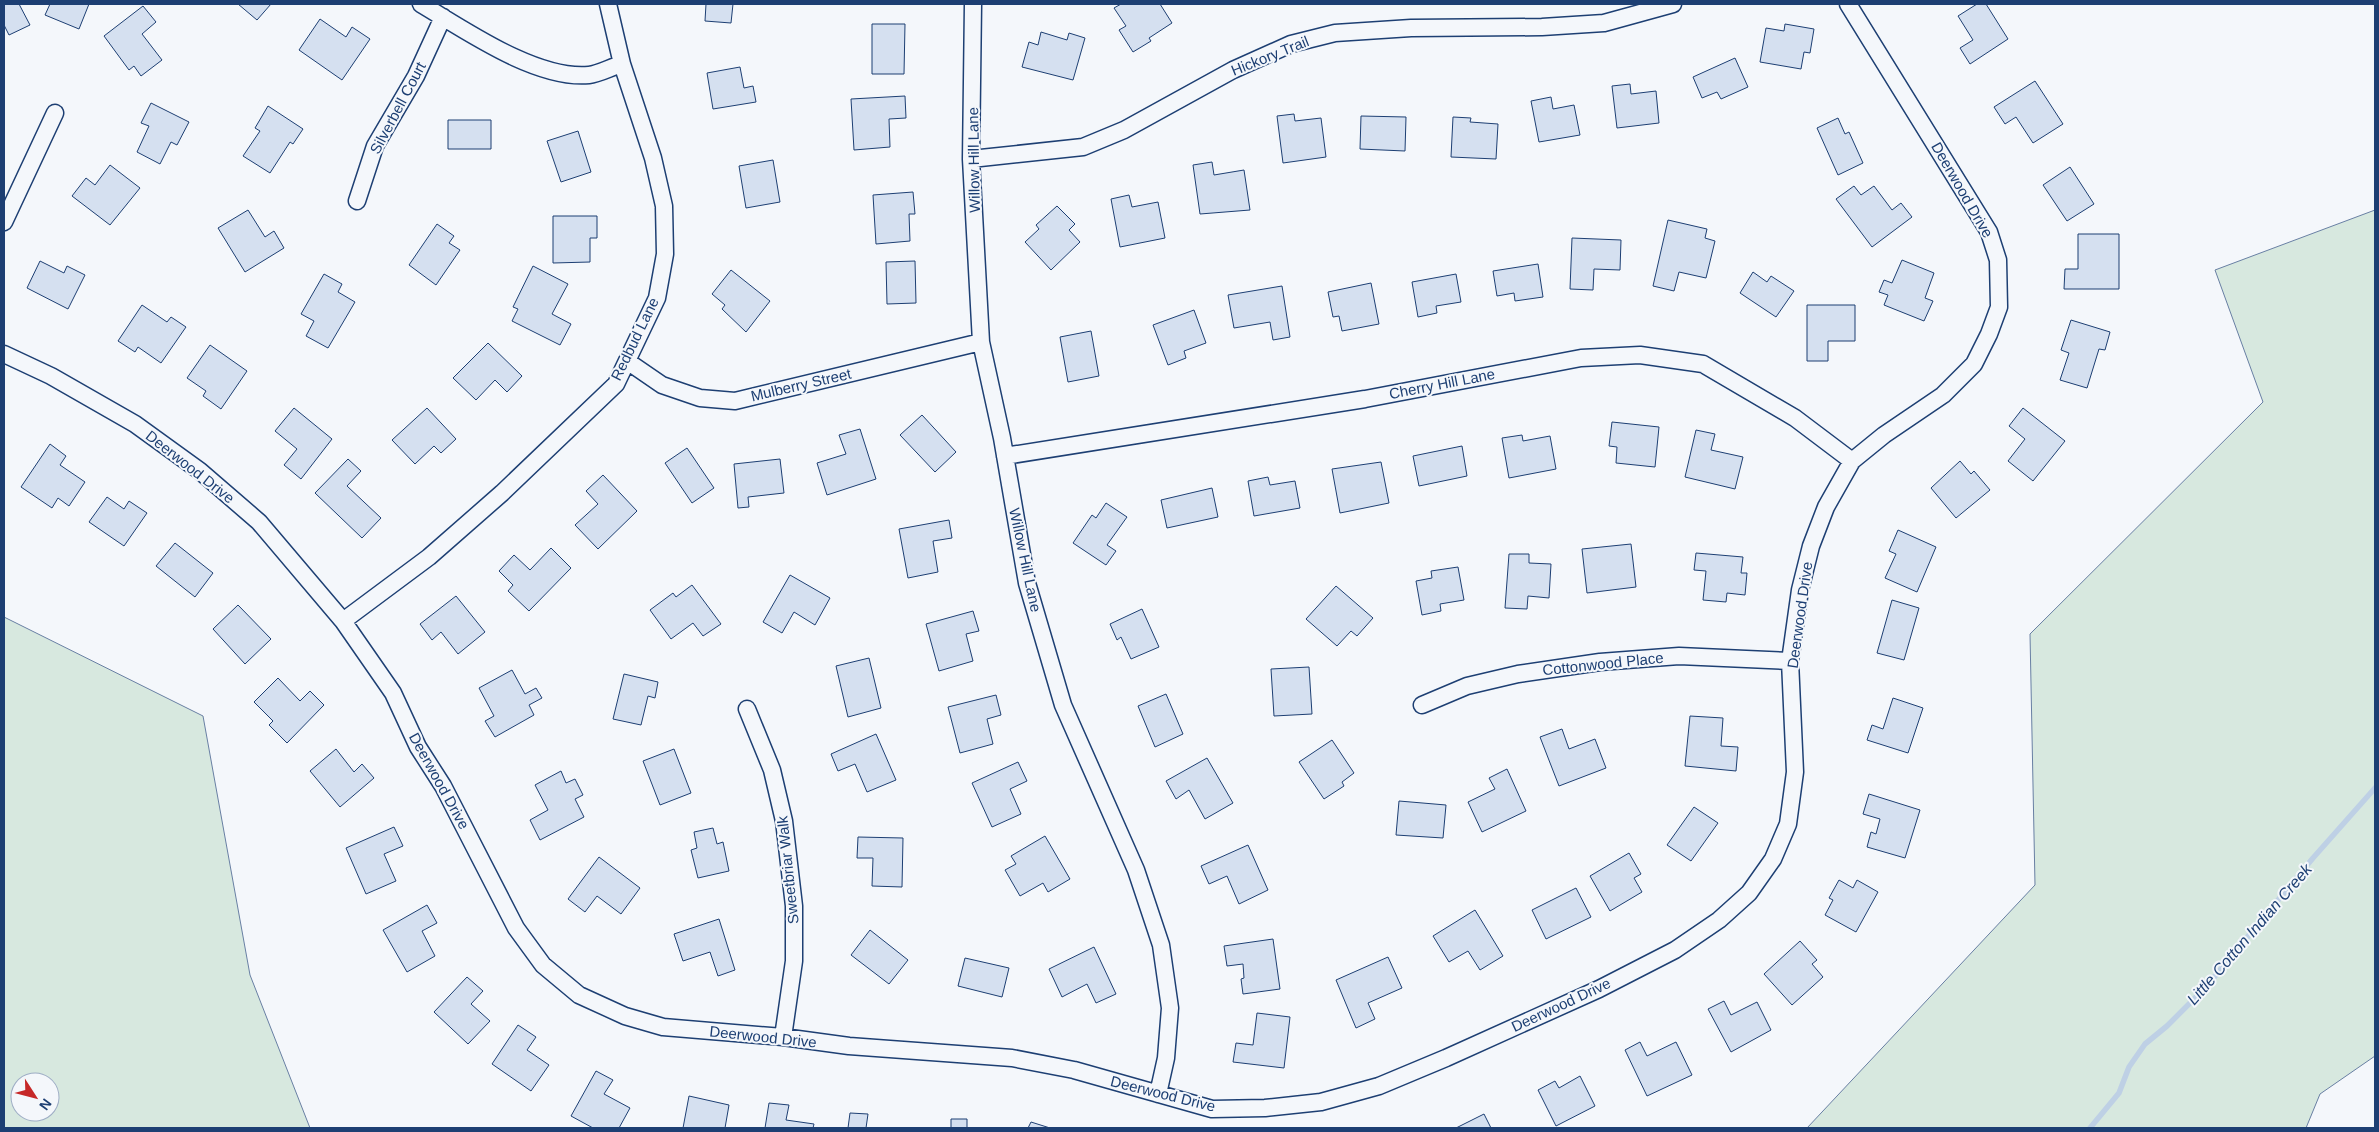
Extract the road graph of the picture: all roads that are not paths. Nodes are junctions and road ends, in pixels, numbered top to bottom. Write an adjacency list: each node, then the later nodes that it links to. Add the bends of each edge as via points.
1 (421, 4): 6 (street)
2 (608, 4): 7 (street, Redbud Lane)
3 (973, 4): 9 (street, Willow Hill Lane)
4 (1673, 4): 9 (street, Hickory Trail, via 1604,23 1335,33 1291,44 1233,70 1124,130 1082,147)
5 (1848, 4): 16 (street, Deerwood Drive, via 1989,232 1998,260 2000,284 1999,307 1990,334 1974,364 1944,394)
6 (443, 17): 7 (street, via 527,64 552,72 589,75); 10 (street, Silverbell Court, via 416,76 375,146)
7 (622, 64): 14 (street, Redbud Lane, via 654,158 664,206 665,254 657,298)
8 (55, 113): 11 (street)
9 (972, 159): 12 (street, Willow Hill Lane)
10 (357, 201)
11 (4, 222)
12 (981, 342): 14 (street, Mulberry Street, via 735,401 700,398 662,385); 15 (street, Willow Hill Lane)
13 (4, 354): 17 (street, Deerwood Drive, via 51,376 135,424 200,471 259,522)
14 (628, 361): 17 (street, Redbud Lane, via 616,384 502,493 429,557)
15 (1005, 456): 16 (street, Cherry Hill Lane, via 1365,399 1581,358 1640,355 1702,364 1795,418); 22 (street, Willow Hill Lane, via 1027,583 1063,705 1136,870 1162,946 1170,1008 1166,1058)
16 (1852, 461): 18 (street, Deerwood Drive, via 1826,507 1811,546 1800,590)
17 (343, 621): 21 (street, Deerwood Drive, via 394,693 418,747 452,803 516,928 543,965 579,995 625,1016 663,1027)
18 (1790, 661): 19 (street, Cottonwood Place, via 1679,656 1600,662 1518,674 1467,686); 22 (street, Deerwood Drive, via 1795,772 1788,824 1773,859 1749,893 1719,920 1675,950 1598,989 1380,1086 1321,1102 1265,1108 1212,1109)
19 (1422, 705)
20 (747, 709): 21 (street, Sweetbriar Walk, via 772,770 784,821 794,906 794,961)
21 (784, 1037): 22 (street, Deerwood Drive, via 849,1046 1012,1058 1074,1070)
22 (1158, 1094)

